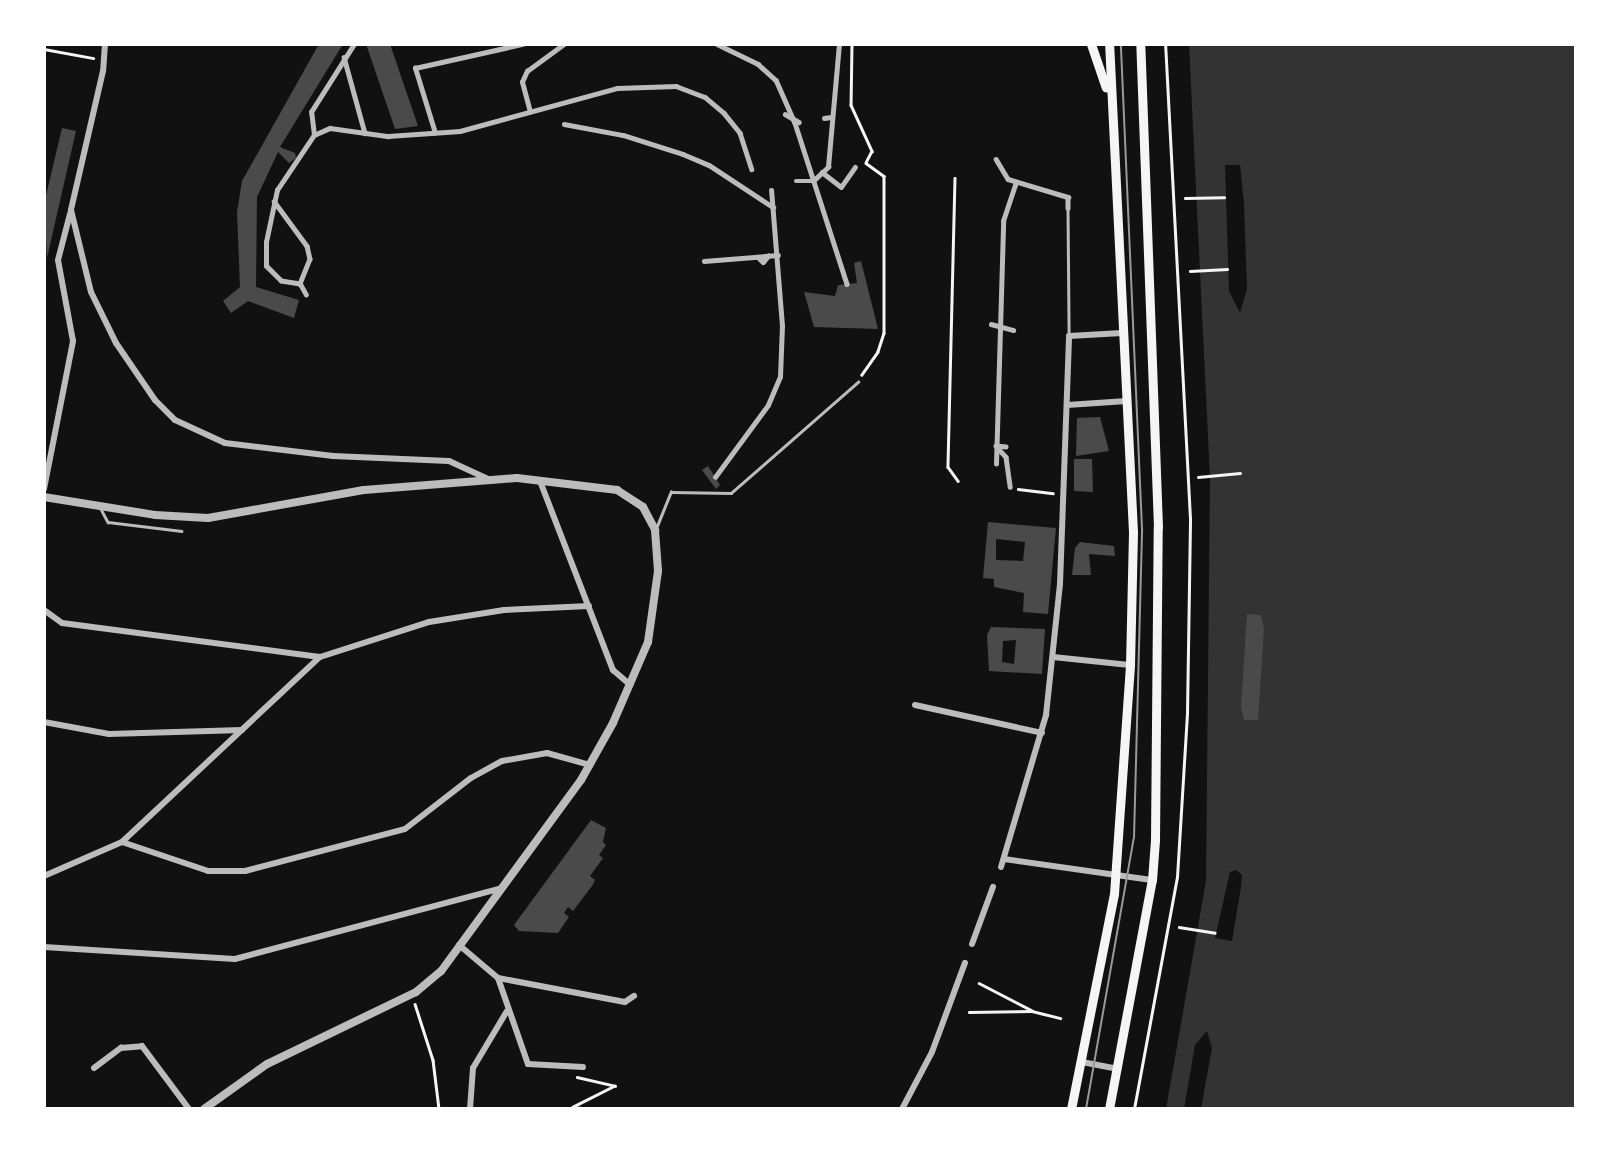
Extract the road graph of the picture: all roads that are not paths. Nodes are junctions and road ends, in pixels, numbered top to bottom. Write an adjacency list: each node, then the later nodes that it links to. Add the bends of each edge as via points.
1 (105, 44): 32 (street)
2 (354, 44): 10 (street)
3 (522, 44): 18 (street, via 415,68)
4 (564, 44): 12 (street, via 527,71 522,82)
5 (717, 44): 16 (street, via 758,64 776,80)
6 (839, 44): 14 (street)
7 (1091, 44): 11 (main road)
8 (1109, 44): 11 (main road)
9 (1140, 44): 76 (main road, via 1158,527)
10 (344, 56): 19 (street); 20 (street, via 311,112)
11 (1109, 109): 41 (main road)
12 (530, 112): 18 (street); 23 (street, via 617,88 676,86 705,97 724,113 740,133)
13 (785, 114): 16 (street)
14 (831, 117): 15 (street); 24 (street, via 828,167)
15 (824, 118)
16 (797, 123): 26 (street)
17 (564, 124): 30 (street, via 623,135 692,158 749,188)
18 (435, 133): 19 (street)
19 (365, 134): 20 (street, via 330,128)
20 (313, 135): 29 (street)
21 (996, 159): 27 (street, via 1002,173)
22 (855, 167): 24 (street, via 841,187)
23 (752, 169)
24 (822, 172): 26 (street)
25 (796, 181): 26 (street)
26 (813, 181): 36 (street)
27 (1016, 182): 31 (street, via 1068,197); 39 (street, via 1003,221)
28 (772, 190): 30 (street)
29 (274, 200): 35 (street, via 307,246 309,270); 35 (street, via 266,266 281,281)
30 (773, 208): 33 (street)
31 (1068, 208): 42 (lane)
32 (71, 210): 50 (street, via 88,282 116,343 155,400 175,420 225,443 333,456 449,461); 53 (street, via 58,260 73,341)
33 (778, 255): 34 (street, via 763,262 758,257); 49 (street, via 780,377 768,405)
34 (704, 261)
35 (300, 284): 37 (street)
36 (847, 284)
37 (306, 295)
38 (991, 324): 39 (street)
39 (1000, 326): 40 (street); 46 (street)
40 (1013, 331)
41 (1122, 333): 42 (street); 44 (main road)
42 (1069, 336): 45 (street)
43 (858, 382): 56 (lane, via 731,493 671,492)
44 (1126, 401): 45 (street); 62 (main road, via 1133,531)
45 (1067, 405): 61 (street)
46 (996, 446): 47 (street); 48 (street); 52 (street, via 1006,457)
47 (1006, 447)
48 (996, 464)
49 (715, 477)
50 (488, 478): 51 (street); 55 (street, via 364,490 222,517 169,517)
51 (540, 481): 56 (street, via 627,495 643,507); 58 (street)
52 (1010, 487)
53 (44, 489)
54 (44, 497): 55 (street)
55 (100, 506): 57 (lane, via 108,522)
56 (655, 530): 63 (street, via 659,563 652,623)
57 (181, 531)
58 (589, 606): 60 (street, via 504,610 429,622); 63 (street, via 613,670)
59 (44, 610): 60 (street, via 62,623)
60 (320, 657): 66 (street)
61 (1053, 657): 62 (street); 67 (street)
62 (1130, 665): 74 (main road)
63 (630, 685): 68 (street)
64 (915, 705): 67 (street)
65 (44, 722): 66 (street, via 108,734)
66 (242, 730): 69 (street)
67 (1042, 733): 70 (street)
68 (590, 765): 69 (street, via 547,753 502,761 471,778 405,829 245,871 212,872); 77 (street)
69 (122, 842): 73 (street)
70 (1004, 859): 71 (street); 74 (street)
71 (1001, 867)
72 (44, 869): 73 (street)
73 (53, 870): 75 (street)
74 (1116, 875): 76 (street); 86 (main road)
75 (44, 876)
76 (1152, 880): 89 (main road)
77 (503, 887): 80 (street); 81 (street, via 235,959)
78 (993, 887): 79 (street)
79 (972, 944)
80 (459, 945): 83 (street); 91 (street, via 423,989 267,1064)
81 (44, 947)
82 (965, 963): 93 (street, via 932,1052)
83 (498, 978): 84 (street, via 625,1002); 85 (street)
84 (634, 996)
85 (507, 1011): 87 (street, via 528,1064); 92 (street, via 473,1068)
86 (1082, 1062): 89 (street); 94 (main road)
87 (583, 1067)
88 (93, 1068): 90 (street, via 121,1048 142,1046)
89 (1118, 1069): 95 (main road)
90 (189, 1109)
91 (204, 1109)
92 (470, 1109)
93 (902, 1109)
94 (1071, 1109)
95 (1109, 1109)

